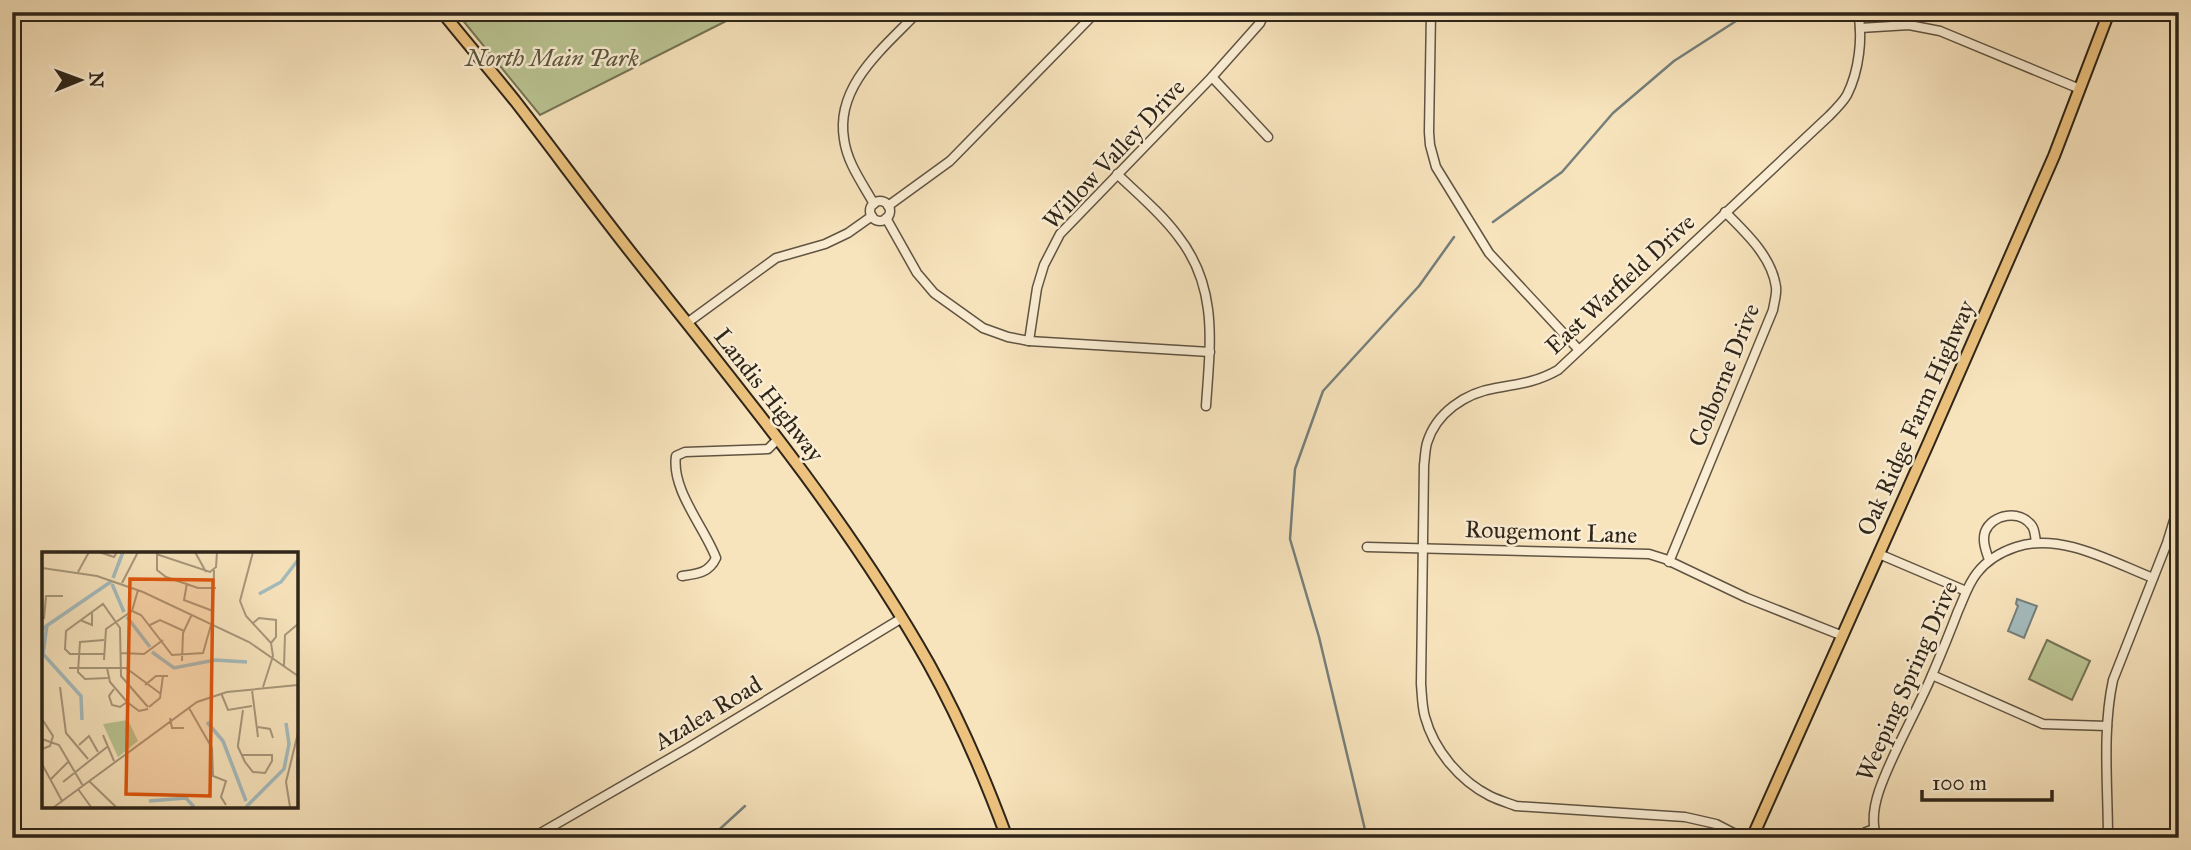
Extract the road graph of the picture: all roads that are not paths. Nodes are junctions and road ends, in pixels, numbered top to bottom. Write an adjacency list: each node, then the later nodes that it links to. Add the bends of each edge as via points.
1 (442, 12): 18 (main road, Landis Highway)
2 (918, 12): 13 (street, via 864,69 851,89 844,115 844,140)
3 (1096, 12): 14 (street, via 950,160)
4 (1265, 12): 9 (street, Willow Valley Drive)
5 (1431, 12): 20 (street, via 1429,132 1436,167 1489,253)
6 (1858, 12): 8 (street, East Warfield Drive)
7 (2109, 12): 10 (main road, Oak Ridge Farm Highway)
8 (1860, 28): 10 (street, via 1909,25 1940,31); 15 (street, East Warfield Drive, via 1857,61 1846,95)
9 (1212, 77): 11 (street); 12 (street, Willow Valley Drive)
10 (2080, 89): 28 (main road, Oak Ridge Farm Highway)
11 (1268, 137)
12 (1117, 174): 19 (street, Willow Valley Drive, via 1060,234 1037,288); 21 (street, via 1169,225 1192,258 1208,301)
13 (874, 204): 14 (street, via 880,201); 16 (street)
14 (888, 206): 17 (street)
15 (1725, 212): 20 (street, East Warfield Drive); 30 (street, Colborne Drive, via 1752,239 1770,269 1776,288 1773,310)
16 (872, 216): 17 (street, via 880,221); 18 (street, via 825,244 776,258)
17 (886, 218): 19 (street, via 916,273 934,293 983,328)
18 (687, 323): 23 (main road, Landis Highway)
19 (1029, 341): 21 (street)
20 (1579, 350): 27 (street, East Warfield Drive, via 1543,379 1475,393 1452,406 1438,421 1427,443 1424,465)
21 (1210, 352): 22 (street)
22 (1206, 406)
23 (778, 439): 31 (street, via 768,449 676,456 687,503 716,558 712,567 701,573); 34 (main road, Landis Highway)
24 (2179, 504): 32 (street)
25 (2036, 542): 29 (street, Weeping Spring Drive); 29 (street, via 2033,527 2023,518 2002,516 1984,533); 32 (street, Weeping Spring Drive, via 2073,547)
26 (1367, 547): 27 (street, Rougemont Lane)
27 (1423, 548): 30 (street, Rougemont Lane, via 1636,553); 41 (street, East Warfield Drive, via 1421,684 1425,717 1448,762 1469,782 1516,806 1695,819)
28 (1879, 554): 33 (street); 35 (main road, Oak Ridge Farm Highway)
29 (1989, 560): 33 (street, Weeping Spring Drive)
30 (1670, 562): 35 (street, Rougemont Lane)
31 (682, 576)
32 (2153, 578): 37 (street, via 2113,680)
33 (1966, 591): 36 (street, Weeping Spring Drive)
34 (902, 618): 39 (street, Azalea Road); 40 (main road, Landis Highway, via 967,739)
35 (1843, 636): 42 (main road, Oak Ridge Farm Highway)
36 (1932, 675): 37 (street, via 2043,724); 38 (street, Weeping Spring Drive, via 1879,791)
37 (2107, 726): 44 (street)
38 (1875, 833): 43 (street, Weeping Spring Drive)
39 (532, 838)
40 (1007, 838)
41 (1743, 838)
42 (1752, 838)
43 (1858, 838)
44 (2108, 838)

